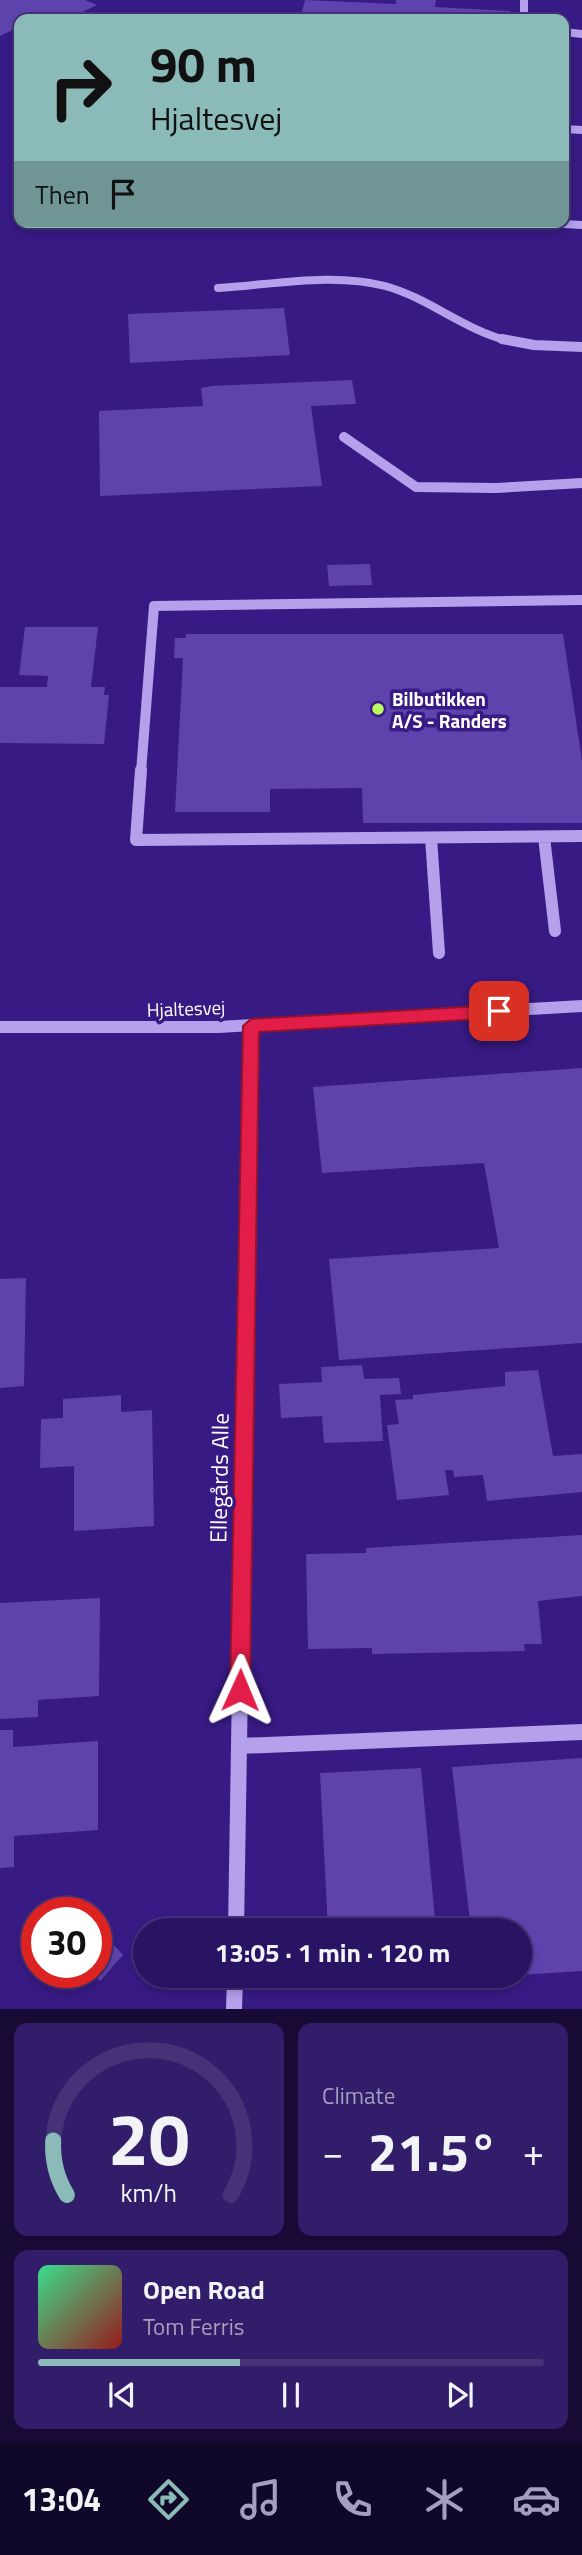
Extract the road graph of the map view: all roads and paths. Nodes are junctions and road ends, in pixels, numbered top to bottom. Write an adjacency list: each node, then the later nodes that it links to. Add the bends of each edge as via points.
1 (218, 288): 2 (street, via 382,285 422,300 485,334 529,346)
2 (582, 347)
3 (344, 437): 4 (street, via 416,487)
4 (582, 483)
5 (582, 600): 8 (street, via 154,606 136,840)
6 (544, 836): 7 (street); 8 (street); 9 (street)
7 (582, 836)
8 (431, 838): 10 (street)
9 (555, 931)
10 (439, 953)
11 (582, 1006): 12 (street, Hjaltesvej)
12 (251, 1026): 13 (street, Hjaltesvej, via 81,1031); 15 (street, Ellegårds Alle)
13 (0, 1027)
14 (582, 1732): 15 (lane)
15 (239, 1746): 16 (street, Ellegårds Alle)
16 (236, 1918)
17 (235, 1988): 18 (street)
18 (234, 2009)

